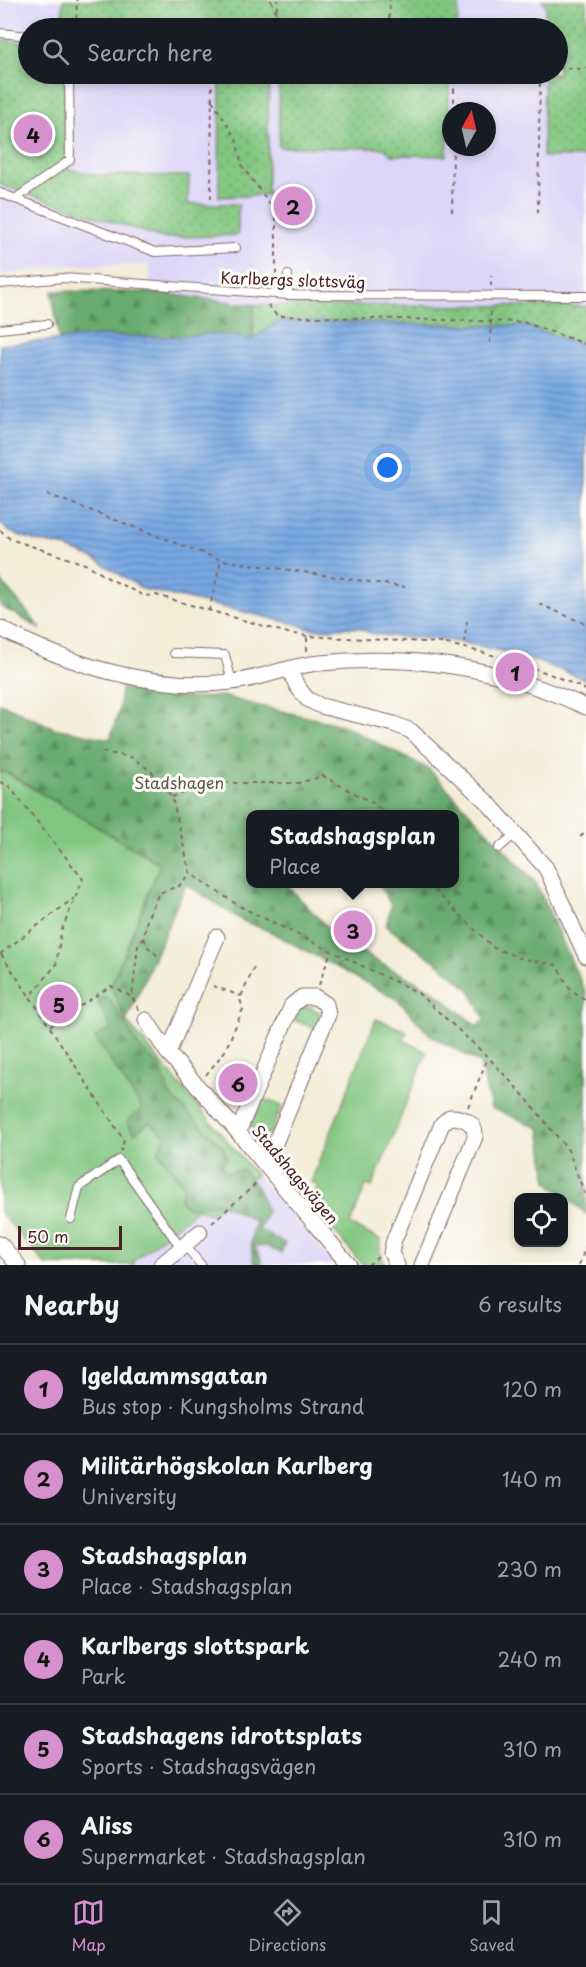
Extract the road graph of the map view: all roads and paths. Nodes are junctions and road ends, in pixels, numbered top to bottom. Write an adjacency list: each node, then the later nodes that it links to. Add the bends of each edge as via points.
1 (77, 0): 6 (path)
2 (271, 0): 5 (path)
3 (277, 0): 5 (path)
4 (390, 0): 7 (path)
5 (277, 16)
6 (76, 18)
7 (389, 18)
8 (0, 33): 9 (lane)
9 (18, 35)
10 (568, 69): 11 (path)
11 (586, 69)
12 (69, 84): 21 (lane, via 70,160)
13 (212, 84): 16 (path)
14 (454, 84): 17 (path)
15 (540, 84): 23 (path)
16 (213, 100): 20 (path); 25 (path, via 236,139 242,166 276,212 276,275)
17 (454, 102)
18 (453, 156): 22 (path)
19 (0, 194): 21 (lane)
20 (211, 198)
21 (15, 199): 24 (lane, via 155,252)
22 (452, 212)
23 (538, 213)
24 (236, 248)
25 (288, 275): 28 (lane)
26 (0, 284): 27 (lane, Karlbergs slottsväg, via 64,278)
27 (260, 294): 28 (lane, Karlbergs slottsväg); 34 (path, via 277,316 523,322)
28 (288, 295): 29 (lane, Karlbergs slottsväg)
29 (586, 296)
30 (47, 324): 32 (lane)
31 (490, 326): 33 (path)
32 (0, 329)
33 (490, 343)
34 (586, 344)
35 (47, 494): 37 (path)
36 (0, 530): 40 (path, via 10,539 88,565 144,596 156,595)
37 (221, 560): 38 (path); 40 (path)
38 (405, 587)
39 (539, 604): 42 (path)
40 (209, 611): 46 (path, via 307,636)
41 (467, 621): 44 (path)
42 (586, 624)
43 (0, 628): 48 (street, via 46,651 118,673 183,683)
44 (464, 643)
45 (174, 653): 48 (lane, via 225,655)
46 (307, 654)
47 (289, 669): 48 (street); 49 (street, via 320,663 433,662 472,668 536,686); 55 (street, via 307,699 411,731 489,804)
48 (232, 682)
49 (586, 707)
50 (102, 752): 52 (path, via 131,757 152,772)
51 (0, 782): 60 (path, via 8,785 83,879)
52 (172, 797): 53 (path, via 226,783 299,783 322,776); 58 (path)
53 (382, 810)
54 (586, 832): 56 (path)
55 (515, 834): 57 (lane); 66 (street, via 546,868)
56 (580, 837)
57 (499, 848)
58 (190, 873): 62 (path, via 179,886 159,893 147,919); 63 (path, via 239,906)
59 (432, 888): 73 (path, via 494,948 556,965 571,990)
60 (76, 897): 64 (path); 70 (path, via 62,932 56,965)
61 (217, 937): 76 (street)
62 (144, 938): 65 (path); 71 (path, via 138,946)
63 (331, 951): 72 (path); 77 (path, via 417,993)
64 (0, 954): 70 (path)
65 (158, 956)
66 (586, 956)
67 (254, 967): 69 (path)
68 (218, 987): 69 (path)
69 (241, 996): 78 (path, via 243,1009 225,1051)
70 (30, 997): 75 (path)
71 (132, 997): 74 (path); 75 (path, via 111,986)
72 (315, 997): 80 (street, via 302,997 292,1005); 82 (street, via 326,1004 328,1015)
73 (586, 1000)
74 (146, 1020): 76 (street, Stadshagsvägen)
75 (49, 1026): 81 (path, via 124,1140)
76 (168, 1053): 78 (street, Stadshagsvägen)
77 (488, 1057): 79 (path); 84 (path, via 568,1150)
78 (197, 1086): 80 (street, Stadshagsvägen)
79 (464, 1119): 97 (street, via 450,1117 442,1124 394,1240 392,1253); 98 (street, via 470,1122 475,1137)
80 (238, 1132): 82 (street, Stadshagsvägen)
81 (119, 1160): 85 (lane, via 79,1187); 90 (lane)
82 (266, 1165): 95 (street, Stadshagsvägen)
83 (258, 1182): 86 (path)
84 (586, 1197)
85 (71, 1219)
86 (213, 1222)
87 (200, 1232): 90 (street)
88 (0, 1245): 92 (street)
89 (586, 1246): 99 (path)
90 (183, 1247): 93 (street); 94 (lane)
91 (380, 1255): 96 (path)
92 (18, 1265)
93 (161, 1265)
94 (201, 1265)
95 (349, 1265)
96 (368, 1265)
97 (397, 1265)
98 (422, 1265)
99 (579, 1265)

